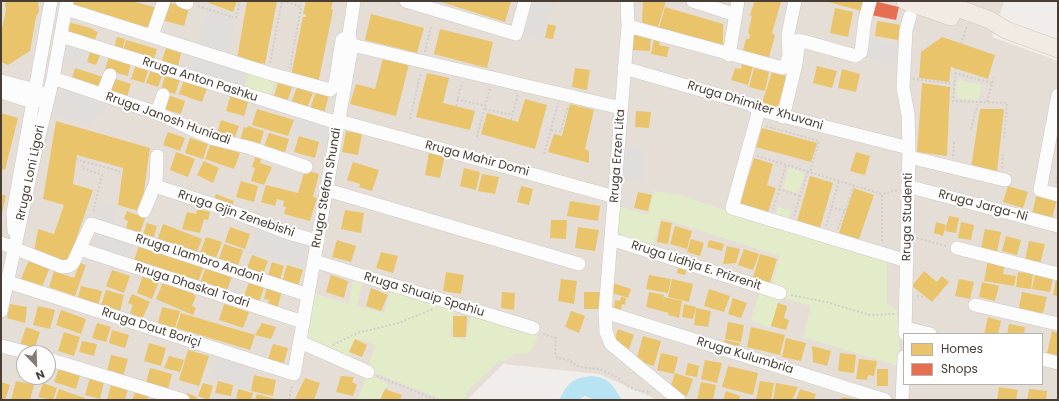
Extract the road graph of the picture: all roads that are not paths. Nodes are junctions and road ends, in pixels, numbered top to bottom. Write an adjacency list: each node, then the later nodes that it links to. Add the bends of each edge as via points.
1 (51, 1): 30 (street, Rruga Loni Ligori)
2 (164, 1): 18 (street)
3 (354, 1): 19 (street, Rruga Stefan Shundi)
4 (406, 1): 5 (street, via 516,34)
5 (525, 1)
6 (627, 1): 15 (street, Rruga Erzen Lita)
7 (693, 1): 14 (street)
8 (738, 1): 14 (street)
9 (795, 1): 21 (street, via 788,34 789,56 785,67 777,68)
10 (870, 1): 36 (street, via 861,52 856,56 799,40)
11 (938, 1): 16 (main road, via 990,20)
12 (67, 5): 17 (street, Rruga Loni Ligori); 18 (street)
13 (908, 5): 16 (main road, via 986,28); 32 (street, Rruga Studenti, via 903,86); 32 (street, Rruga Studenti, via 912,30 910,79)
14 (736, 14): 21 (street)
15 (628, 26): 21 (street); 22 (street, Rruga Erzen Lita)
16 (1006, 30): 20 (main road)
17 (62, 36): 24 (street, Rruga Loni Ligori); 37 (street, Rruga Anton Pashku)
18 (152, 36): 19 (street, via 330,90 335,85 342,40)
19 (350, 40): 33 (street, via 465,71); 37 (street, Rruga Stefan Shundi)
20 (1058, 49)
21 (729, 55)
22 (624, 68): 33 (street, Rruga Erzen Lita); 35 (street, Rruga Dhimiter Xhuvani)
23 (110, 76): 27 (street)
24 (53, 78): 27 (street, Rruga Janosh Huniadi); 31 (street, Rruga Loni Ligori)
25 (1, 81): 30 (street)
26 (1, 92): 30 (street)
27 (102, 95): 34 (street, Rruga Janosh Huniadi)
28 (163, 95): 34 (street)
29 (1058, 95): 45 (street, via 1040,190)
30 (34, 96): 31 (street); 52 (street, Rruga Loni Ligori, via 13,213)
31 (48, 97): 52 (street, Rruga Loni Ligori)
32 (906, 100): 38 (street, Rruga Studenti)
33 (621, 108): 46 (street, Rruga Erzen Lita)
34 (158, 113): 40 (street, Rruga Janosh Huniadi, via 214,139 251,148)
35 (755, 113): 36 (street, Rruga Dhimiter Xhuvani); 56 (street, via 732,208)
36 (783, 117): 38 (street, Rruga Dhimiter Xhuvani)
37 (339, 122): 44 (street, Rruga Stefan Shundi); 46 (street, Rruga Mahir Domi)
38 (910, 153): 41 (street, Rruga Dhimiter Xhuvani); 43 (street, Rruga Studenti)
39 (157, 156): 42 (street)
40 (306, 167)
41 (1003, 180)
42 (155, 186): 47 (street); 50 (street, Rruga Gjin Zenebishi, via 227,209 288,233)
43 (902, 188): 48 (street, Rruga Jarga-Ni); 56 (street, Rruga Studenti, via 908,236)
44 (327, 190): 50 (street, Rruga Stefan Shundi); 57 (street)
45 (1056, 194)
46 (615, 197): 49 (street, Rruga Erzen Lita)
47 (144, 211)
48 (1058, 226)
49 (611, 239): 60 (street, Rruga Lidhja E. Prizrenit); 64 (street, Rruga Erzen Lita)
50 (318, 241): 55 (street, Rruga Stefan Shundi)
51 (1, 243): 52 (street)
52 (16, 248): 54 (street, via 62,267 73,263); 59 (street, Rruga Loni Ligori)
53 (957, 248): 58 (street)
54 (80, 249): 61 (street, Rruga Llambro Andoni, via 90,224); 65 (street, Rruga Dhaskal Todri)
55 (314, 261): 61 (street, Rruga Stefan Shundi); 67 (street, Rruga Shuaip Spahiu)
56 (907, 262): 68 (street, Rruga Studenti)
57 (579, 264)
58 (1058, 274)
59 (8, 282): 63 (street, Rruga Loni Ligori); 77 (street, Rruga Daut Boriçi)
60 (780, 293)
61 (308, 295): 65 (street, Rruga Stefan Shundi)
62 (975, 305): 66 (street)
63 (1, 311)
64 (605, 312): 79 (street, Rruga Erzen Lita, via 606,332 611,344); 81 (street, Rruga Kulumbria)
65 (304, 322): 70 (street, Rruga Stefan Shundi)
66 (1058, 324)
67 (534, 328)
68 (905, 331): 69 (street)
69 (922, 333)
70 (300, 342): 76 (street); 77 (street, Rruga Stefan Shundi)
71 (1, 346): 72 (street)
72 (16, 350)
73 (1043, 359): 75 (street)
74 (56, 361): 80 (street)
75 (1058, 362)
76 (368, 372)
77 (294, 374)
78 (903, 378): 82 (street)
79 (674, 396)
80 (183, 400)
81 (885, 400)
82 (902, 400)

